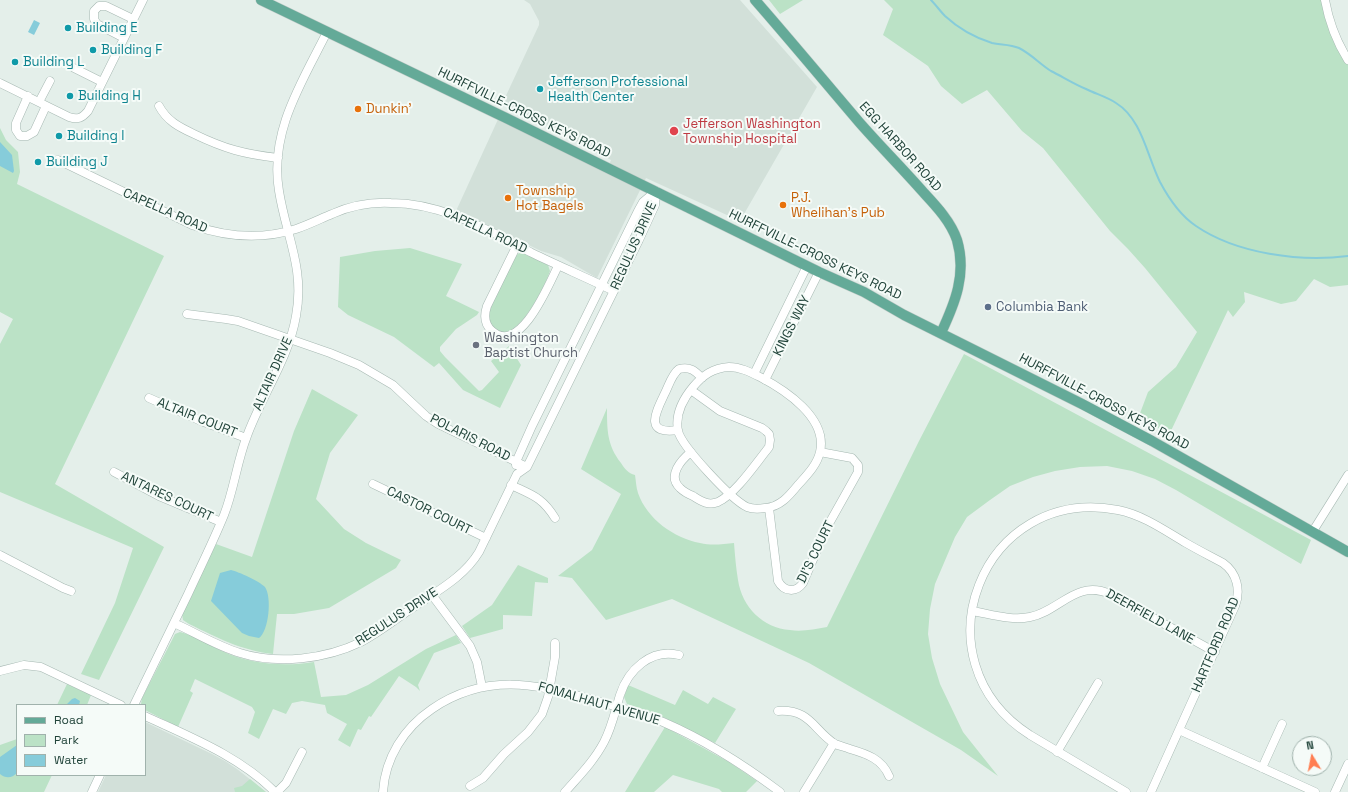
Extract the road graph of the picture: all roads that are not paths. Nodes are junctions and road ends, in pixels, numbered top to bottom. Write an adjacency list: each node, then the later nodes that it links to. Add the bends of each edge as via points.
1 (142, 0): 5 (street)
2 (261, 0): 6 (main road, HURFFVILLE-CROSS KEYS ROAD)
3 (755, 0): 28 (main road, EGG HARBOR ROAD, via 952,228 961,263 960,280)
4 (1325, 0): 8 (street, via 1332,31)
5 (133, 19): 7 (street); 7 (street, via 106,6 99,6 94,11 97,24)
6 (327, 32): 16 (street, ALTAIR DRIVE, via 287,115 280,136); 18 (main road, HURFFVILLE-CROSS KEYS ROAD)
7 (124, 38): 11 (street)
8 (1348, 60)
9 (74, 68): 11 (street)
10 (50, 81): 14 (street)
11 (102, 82): 14 (street, via 88,111 79,119)
12 (0, 83): 13 (street)
13 (28, 96): 14 (street); 14 (street, via 16,122 16,130 20,136 34,132)
14 (43, 104)
15 (159, 106): 16 (street, via 175,125 214,143 240,153)
16 (278, 158): 19 (street, ALTAIR DRIVE, via 279,192)
17 (58, 160): 19 (street, CAPELLA ROAD, via 182,221 209,231 250,236)
18 (656, 191): 20 (street, REGULUS DRIVE, via 643,202); 21 (street, REGULUS DRIVE, via 655,205); 24 (main road, HURFFVILLE-CROSS KEYS ROAD)
19 (288, 231): 22 (street, CAPELLA ROAD, via 350,208 380,203 402,203 453,214); 31 (street, ALTAIR DRIVE, via 299,286 297,314)
20 (625, 236): 21 (street); 26 (street, REGULUS DRIVE)
21 (638, 242): 27 (street, REGULUS DRIVE)
22 (517, 245): 23 (street, CAPELLA ROAD); 23 (street, via 485,314 488,328 498,335 512,335 528,320)
23 (558, 266): 26 (street, CAPELLA ROAD)
24 (807, 266): 25 (main road, HURFFVILLE-CROSS KEYS ROAD); 33 (street, KINGS WAY)
25 (819, 272): 30 (main road, HURFFVILLE-CROSS KEYS ROAD, via 864,292); 35 (street, KINGS WAY)
26 (601, 285): 27 (street, CAPELLA ROAD); 42 (street, REGULUS DRIVE)
27 (614, 291): 43 (street, REGULUS DRIVE)
28 (953, 307): 30 (main road, EGG HARBOR ROAD); 32 (main road, via 951,329)
29 (187, 314): 31 (street, POLARIS ROAD, via 238,321)
30 (941, 333): 32 (main road, HURFFVILLE-CROSS KEYS ROAD)
31 (290, 339): 39 (street, ALTAIR DRIVE); 42 (street, POLARIS ROAD, via 366,368 398,390 431,420)
32 (959, 342): 53 (main road, HURFFVILLE-CROSS KEYS ROAD, via 1145,437)
33 (754, 374): 34 (street, via 741,368 729,367 710,371); 35 (street)
34 (702, 378): 36 (street); 38 (street, via 692,369 679,369 656,411 655,421 660,430)
35 (765, 380): 41 (street, via 798,401 805,410 818,431)
36 (691, 390): 38 (street, via 679,412); 49 (street, via 720,411 766,430 770,437 766,451)
37 (148, 398): 39 (street, ALTAIR COURT)
38 (678, 430): 40 (street)
39 (246, 438): 52 (street, ALTAIR DRIVE)
40 (691, 452): 49 (street); 49 (street, via 676,468 675,477 680,488 708,504 717,503)
41 (820, 452): 50 (street, via 812,468 788,497); 50 (street, DI'S COURT, via 852,458 858,465 858,472 826,529 803,583 796,589 784,588 778,581)
42 (516, 462): 43 (street, POLARIS ROAD); 45 (street, REGULUS DRIVE)
43 (527, 467): 45 (street, REGULUS DRIVE)
44 (114, 472): 52 (street, ANTARES COURT, via 164,499)
45 (517, 474): 48 (street, REGULUS DRIVE)
46 (1348, 475): 53 (street)
47 (373, 484): 54 (street, CASTOR COURT)
48 (512, 485): 51 (street, via 539,498); 54 (street, REGULUS DRIVE)
49 (729, 494): 50 (street, via 748,507)
50 (769, 508)
51 (555, 518)
52 (221, 522): 60 (street, ALTAIR DRIVE)
53 (1313, 531): 55 (main road, HURFFVILLE-CROSS KEYS ROAD)
54 (486, 538): 58 (street, REGULUS DRIVE, via 468,567)
55 (1348, 552)
56 (1, 557): 57 (street)
57 (71, 591)
58 (432, 595): 60 (street, REGULUS DRIVE, via 363,641 340,650 305,658 271,658 241,654); 66 (street, via 470,646)
59 (972, 611): 62 (street, DEERFIELD LANE, via 1014,618 1030,617 1046,611 1076,593 1099,590); 62 (street, HARTFORD ROAD, via 975,593 988,566 1016,534 1041,519 1063,511 1084,508 1117,510 1151,522 1231,570 1237,584 1237,601); 77 (street, HARTFORD ROAD, via 971,649 985,690 998,709 1011,721)
60 (174, 623): 69 (street, ALTAIR DRIVE)
61 (555, 643): 67 (street)
62 (1215, 652): 74 (street, HARTFORD ROAD)
63 (679, 655): 70 (street, via 659,654 644,661 632,672)
64 (0, 671): 68 (street, via 24,665 41,667)
65 (1098, 683): 77 (street)
66 (482, 687): 67 (street, FOMALHAUT AVENUE, via 513,684); 85 (street, FOMALHAUT AVENUE, via 441,702 416,721 393,752 386,771)
67 (550, 688): 70 (street, FOMALHAUT AVENUE); 82 (street, via 544,709 534,725 483,778)
68 (119, 704)
69 (134, 704)
70 (617, 706): 86 (street, via 609,732 598,753); 87 (street, FOMALHAUT AVENUE, via 646,715 714,748)
71 (778, 711): 75 (street, via 801,714)
72 (146, 716): 84 (street, via 227,756 250,770)
73 (1282, 724): 79 (street)
74 (1179, 730): 79 (street); 90 (street, HARTFORD ROAD)
75 (834, 743): 81 (street, via 874,757); 88 (street)
76 (302, 752): 84 (street, via 286,783)
77 (1057, 752): 89 (street, HARTFORD ROAD)
78 (1348, 764): 92 (street)
79 (1262, 768): 91 (street)
80 (100, 776): 83 (street)
81 (889, 776)
82 (470, 786)
83 (92, 792)
84 (276, 792)
85 (383, 792)
86 (565, 792)
87 (780, 792)
88 (804, 792)
89 (1126, 792)
90 (1150, 792)
91 (1316, 792)
92 (1335, 792)

